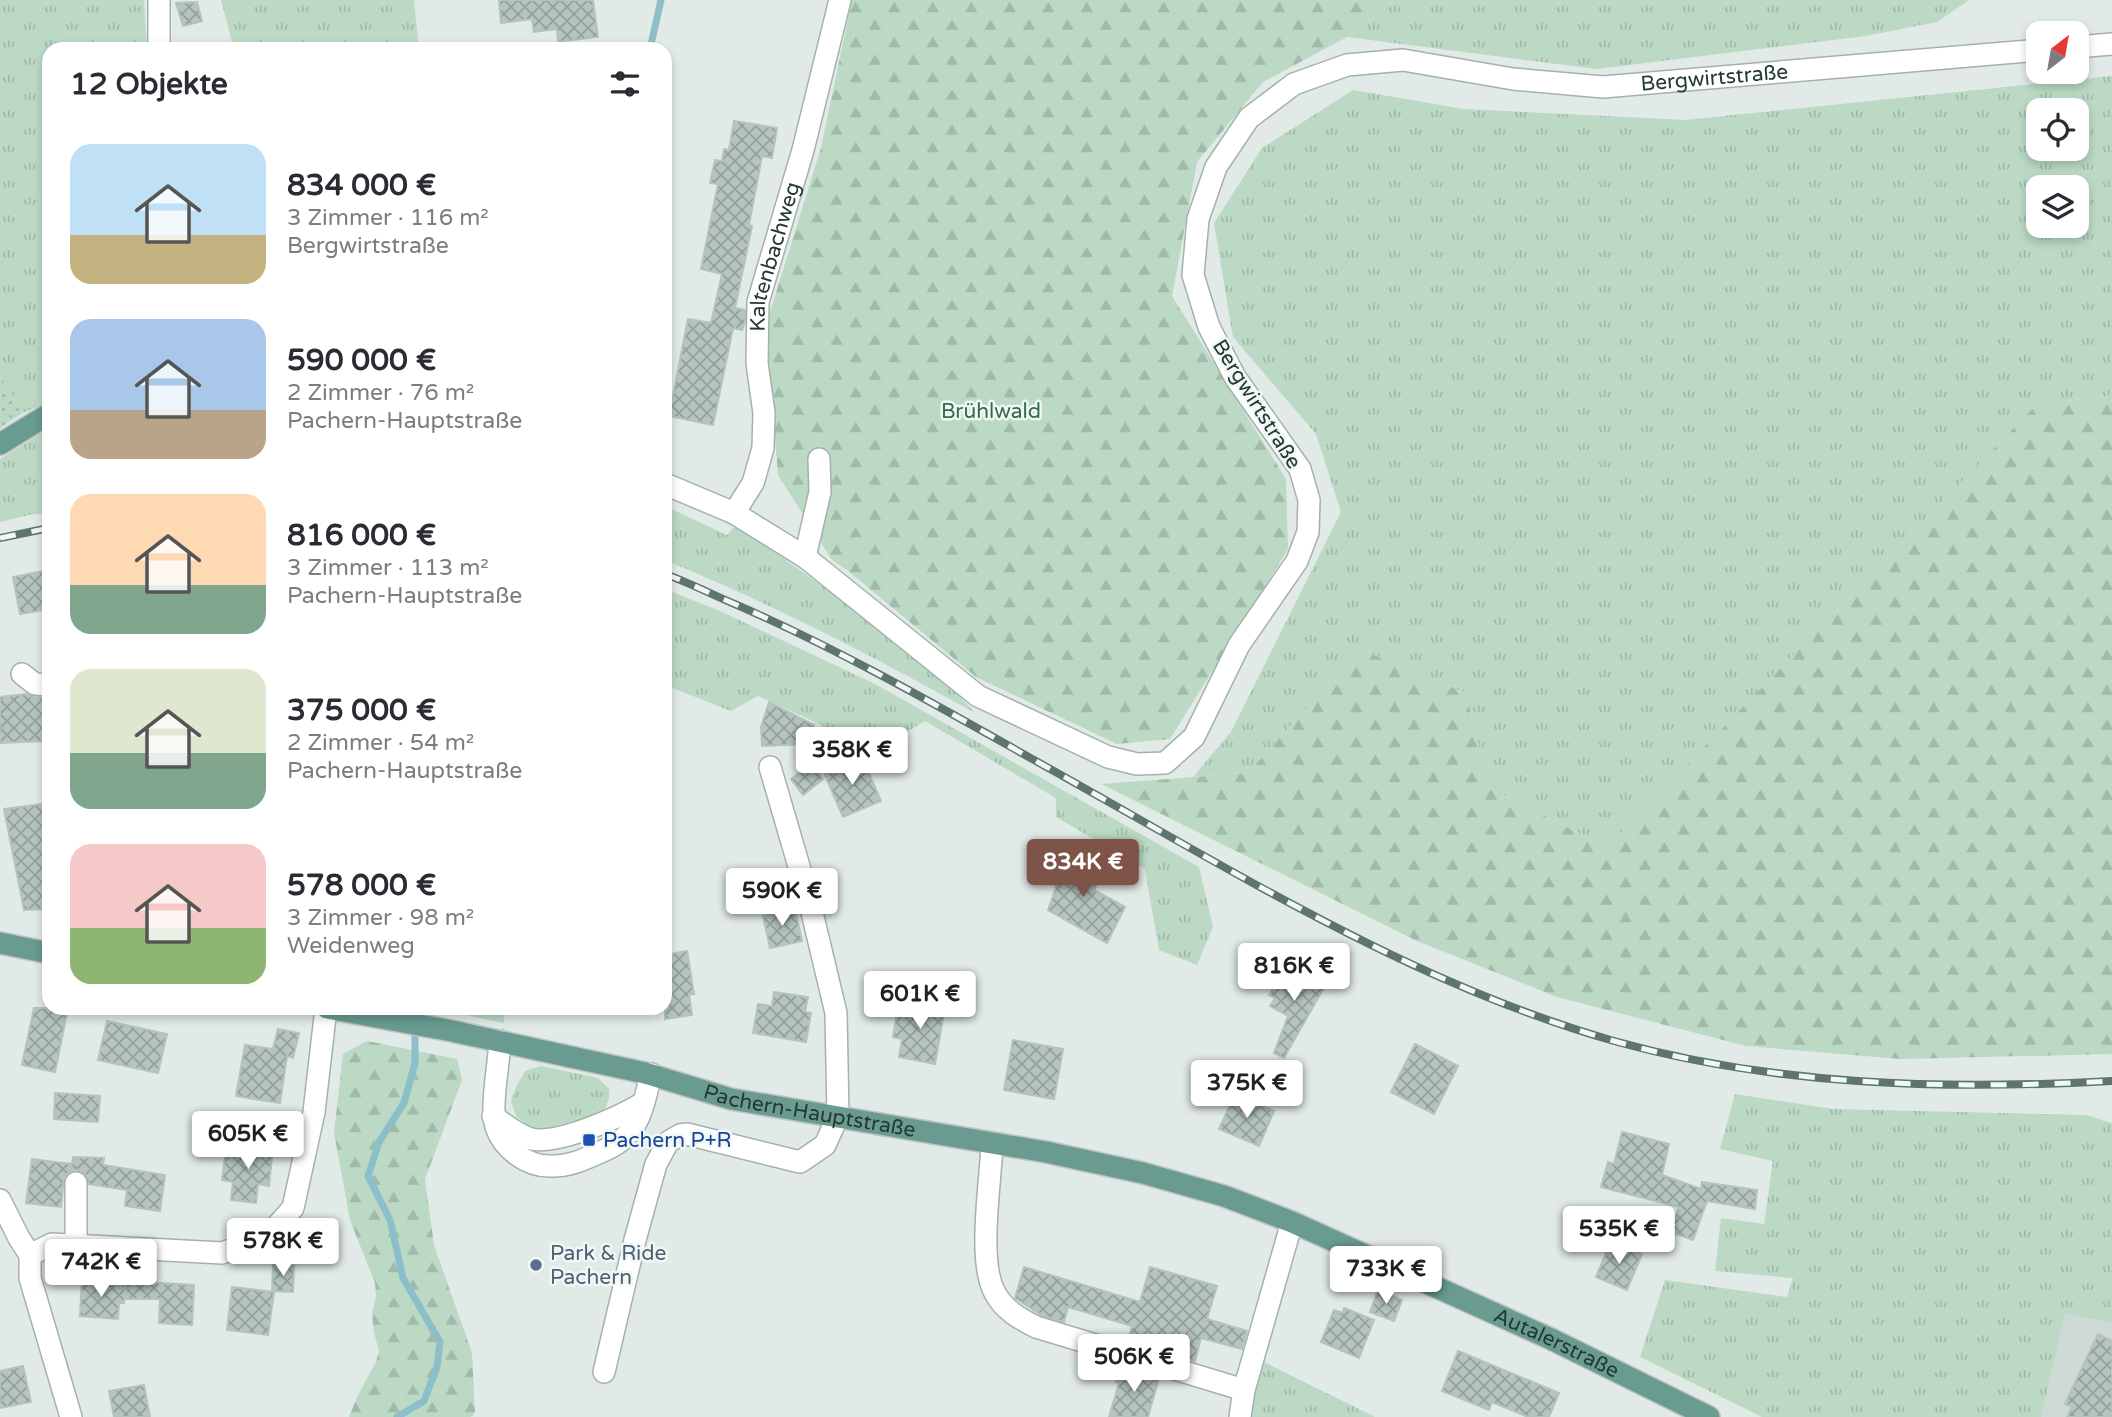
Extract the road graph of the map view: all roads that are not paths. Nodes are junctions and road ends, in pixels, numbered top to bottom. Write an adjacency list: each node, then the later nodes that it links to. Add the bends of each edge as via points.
1 (159, 0): 3 (street)
2 (840, 0): 11 (street, Kaltenbachweg, via 803,150 758,302 763,448 752,483)
3 (159, 42)
4 (2112, 44): 5 (street)
5 (2090, 46)
6 (2026, 51): 12 (street, Bergwirtstraße, via 1603,87 1513,79 1403,60 1347,65 1294,84 1249,118 1216,167 1198,219 1193,275 1209,327 1235,377 1300,469 1309,500 1308,532 1297,561 1239,645 1194,737 1165,763 1137,764 1108,757 978,696)
7 (42, 418): 8 (main road)
8 (0, 444)
9 (819, 459): 12 (street, via 820,492)
10 (672, 487): 11 (street, Bergwirtstraße)
11 (734, 513): 12 (street, Bergwirtstraße)
12 (805, 557)
13 (22, 674): 14 (street)
14 (42, 684)
15 (770, 767): 24 (street, via 836,1013)
16 (0, 943): 17 (main road)
17 (42, 952)
18 (326, 1015): 29 (street, via 314,1112 293,1208 267,1237 222,1253)
19 (363, 1015): 20 (main road, Pachern-Hauptstraße)
20 (500, 1041): 21 (main road, Pachern-Hauptstraße); 23 (street)
21 (650, 1074): 22 (street); 24 (main road, Pachern-Hauptstraße, via 732,1099)
22 (643, 1103): 23 (street, via 607,1122 552,1139 531,1139); 23 (street, via 629,1133 612,1148 562,1166 547,1167 513,1152 502,1140)
23 (493, 1116)
24 (838, 1116): 25 (main road, Pachern-Hauptstraße); 31 (street, via 825,1145 800,1162 687,1134 668,1142 635,1240)
25 (992, 1143): 28 (main road, Pachern-Hauptstraße, via 1143,1173); 32 (street, via 986,1260 990,1281 1003,1304 1036,1328)
26 (76, 1183): 29 (street)
27 (0, 1200): 30 (street)
28 (1290, 1221): 32 (street); 35 (main road, Autalerstraße, via 1551,1339)
29 (76, 1245): 30 (street, via 52,1244)
30 (30, 1255): 33 (street, via 30,1278)
31 (604, 1372)
32 (1244, 1390): 34 (street)
33 (71, 1417)
34 (1240, 1417)
35 (1709, 1417)

